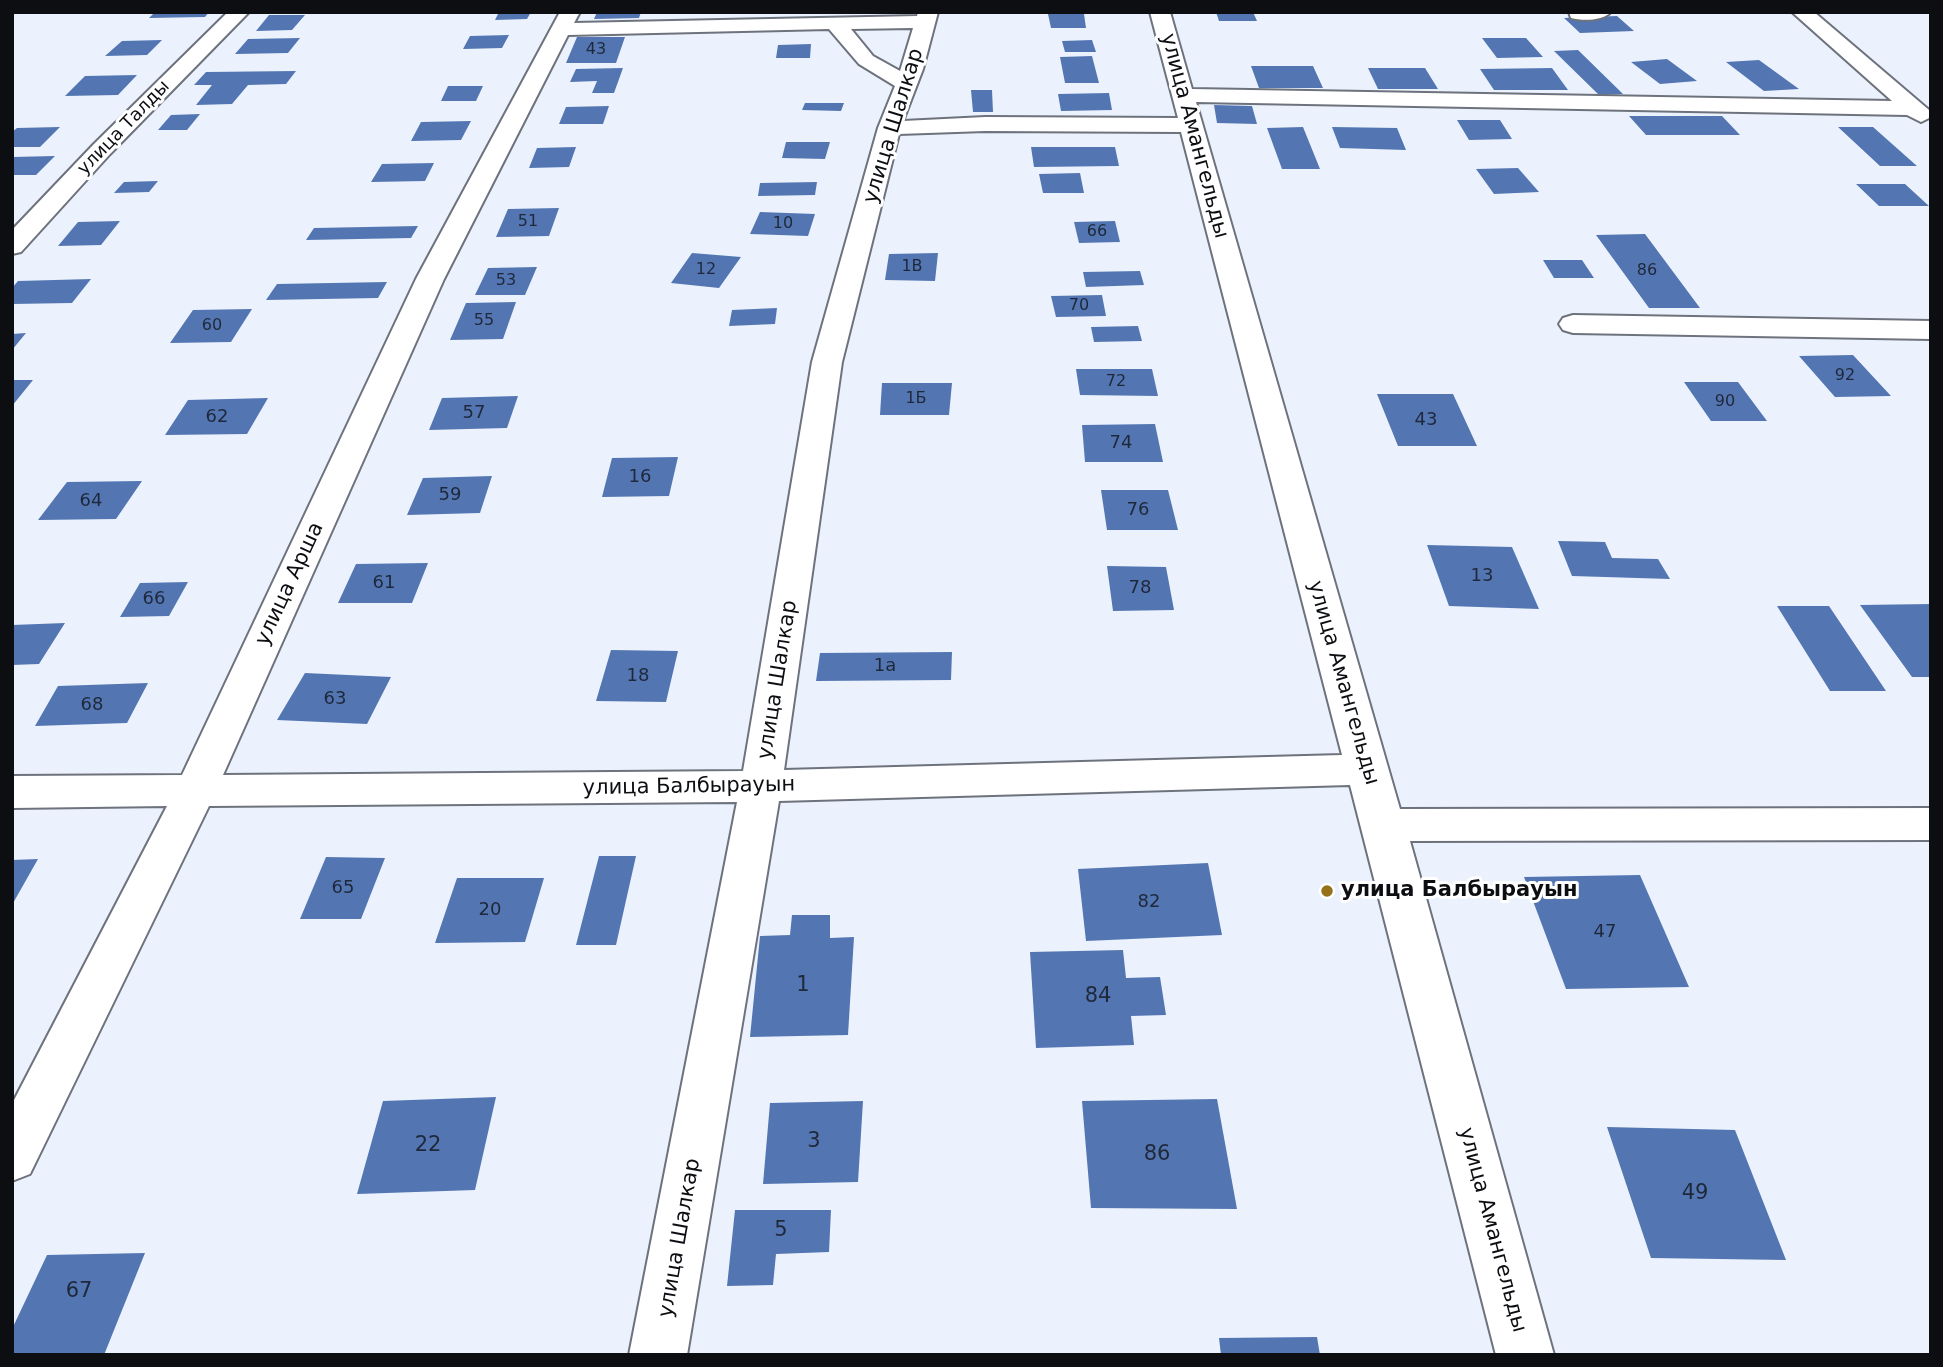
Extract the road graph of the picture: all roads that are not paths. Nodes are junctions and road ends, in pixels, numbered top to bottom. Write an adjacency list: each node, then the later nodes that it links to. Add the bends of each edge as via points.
1 (239, 12): 14 (street, улица Талды)
2 (1160, 12): 11 (street, улица Амангельды)
3 (1601, 12): 5 (street)
4 (1802, 12): 10 (street)
5 (1578, 14)
6 (927, 17): 8 (street); 9 (street, улица Шалкар)
7 (565, 21): 8 (street); 20 (street, улица Арша, via 430,279)
8 (835, 23): 9 (street, via 866,60)
9 (907, 84): 13 (street, улица Шалкар)
10 (1913, 108): 11 (street); 12 (street)
11 (1187, 110): 13 (street); 17 (street, улица Амангельды)
12 (1931, 123)
13 (889, 128): 18 (street, улица Шалкар, via 827,362)
14 (12, 246)
15 (1573, 324): 16 (street)
16 (1931, 330)
17 (1366, 769): 18 (street, улица Балбырауын); 22 (street, улица Амангельды)
18 (761, 786): 20 (street, улица Балбырауын); 24 (street, улица Шалкар)
19 (12, 792): 20 (street, улица Балбырауын)
20 (195, 792): 23 (street, улица Арша)
21 (1931, 824): 22 (street)
22 (1384, 825): 25 (street, улица Амангельды)
23 (12, 1157)
24 (658, 1355)
25 (1525, 1355)

